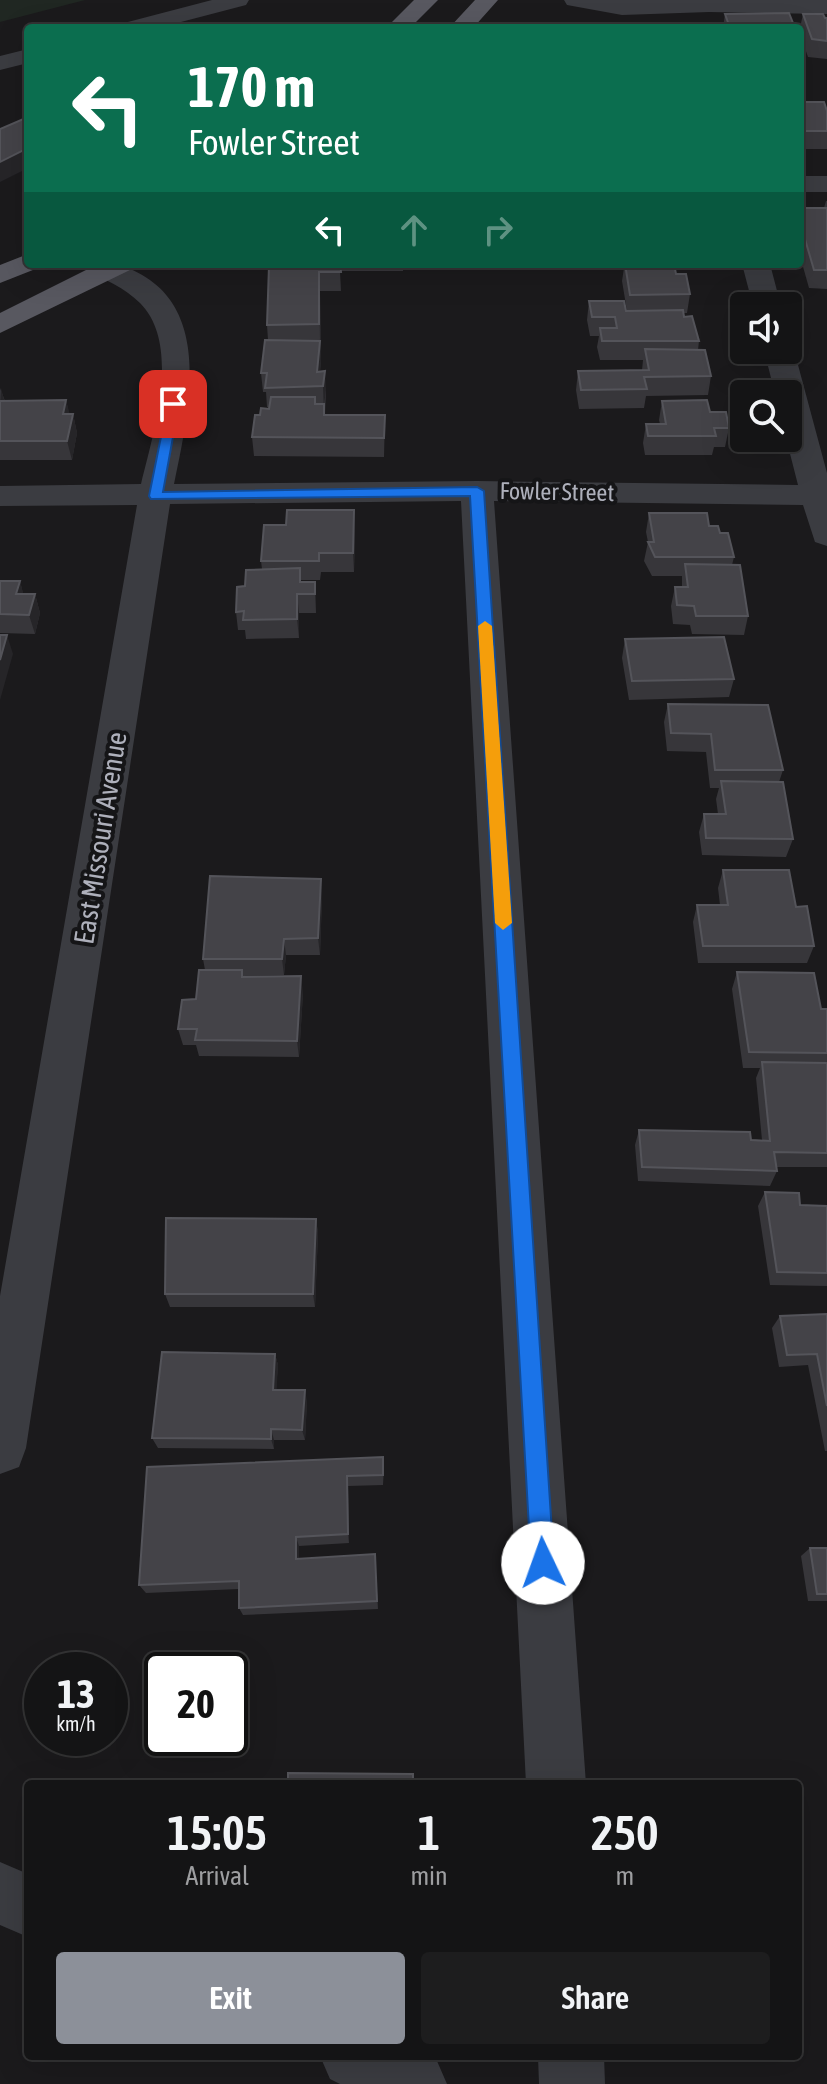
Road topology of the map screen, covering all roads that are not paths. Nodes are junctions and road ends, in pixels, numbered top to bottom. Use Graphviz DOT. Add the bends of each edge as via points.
graph roads {
  1 [pos="427,0"];
  2 [pos="487,0"];
  3 [pos="575,0"];
  4 [pos="230,2"];
  5 [pos="827,7"];
  6 [pos="683,11"];
  7 [pos="147,24"];
  8 [pos="232,24"];
  9 [pos="401,24"];
  10 [pos="464,24"];
  11 [pos="24,57"];
  12 [pos="0,63"];
  13 [pos="804,184"];
  14 [pos="827,184"];
  15 [pos="24,264"];
  16 [pos="104,268"];
  17 [pos="111,268"];
  18 [pos="757,268"];
  19 [pos="0,275"];
  20 [pos="763,292"];
  21 [pos="0,324"];
  22 [pos="783,364"];
  23 [pos="477,491"];
  24 [pos="822,495"];
  25 [pos="0,496"];
  26 [pos="155,496"];
  27 [pos="827,535"];
  28 [pos="0,1448"];
  29 [pos="556,1780"];
  30 [pos="0,1893"];
  31 [pos="24,1904"];
  32 [pos="362,2060"];
  33 [pos="571,2060"];
  34 [pos="414,2084"];
  35 [pos="572,2084"];
  1 -- 9 [label="main road"];
  2 -- 10 [label="main road"];
  3 -- 6 [label="street"];
  4 -- 7 [label="street"];
  4 -- 8 [label="street"];
  5 -- 6 [label="street"];
  11 -- 12 [label="street"];
  13 -- 14 [label="street"];
  15 -- 19 [label="main road"];
  16 -- 21 [label="main road"];
  17 -- 26 [label="street, East Missouri Avenue" via="153,300 168,323 179,374"];
  18 -- 20 [label="street"];
  22 -- 24 [label="street"];
  23 -- 24 [label="street, Fowler Street"];
  23 -- 26 [label="street, Fowler Street"];
  23 -- 29 [label="street"];
  24 -- 27 [label="street"];
  25 -- 26 [label="street, Fowler Street"];
  26 -- 28 [label="street, East Missouri Avenue"];
  30 -- 31 [label="street"];
  32 -- 34 [label="street"];
  33 -- 35 [label="street"];
}
